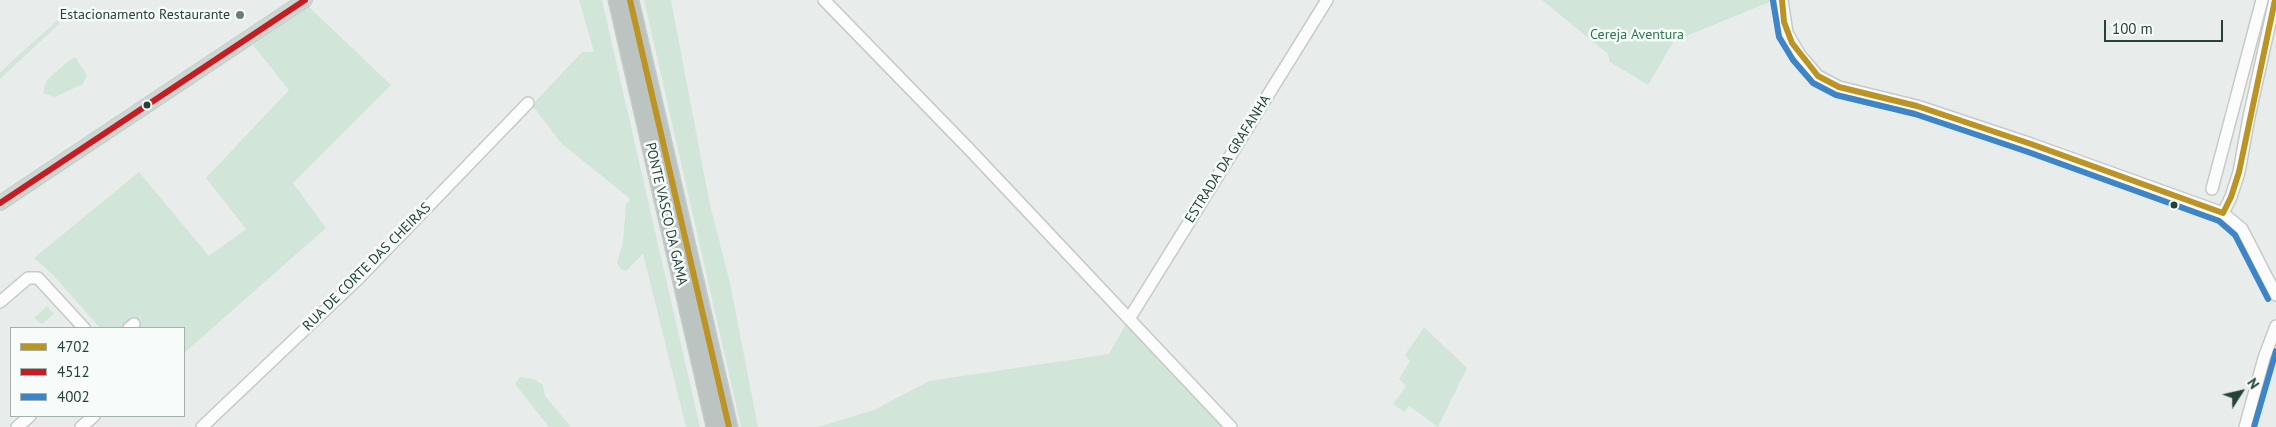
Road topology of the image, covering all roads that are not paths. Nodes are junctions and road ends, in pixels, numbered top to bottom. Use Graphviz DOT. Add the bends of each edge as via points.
graph roads {
  1 [pos="304,0"];
  2 [pos="617,0"];
  3 [pos="630,0"];
  4 [pos="824,0"];
  5 [pos="1327,0"];
  6 [pos="1782,0"];
  7 [pos="2262,0"];
  8 [pos="2275,0"];
  9 [pos="2242,76"];
  10 [pos="2257,80"];
  11 [pos="528,103"];
  12 [pos="2212,189"];
  13 [pos="0,203"];
  14 [pos="2223,213"];
  15 [pos="2276,296"];
  16 [pos="0,302"];
  17 [pos="1129,319"];
  18 [pos="2276,326"];
  19 [pos="83,327"];
  20 [pos="29,417"];
  21 [pos="93,417"];
  22 [pos="17,427"];
  23 [pos="81,427"];
  24 [pos="202,427"];
  25 [pos="715,427"];
  26 [pos="729,427"];
  27 [pos="1231,427"];
  28 [pos="2245,427"];
  1 -- 13 [label="main road"];
  2 -- 25 [label="highway, PONTE VASCO DA GAMA"];
  3 -- 26 [label="highway, PONTE VASCO DA GAMA"];
  4 -- 17 [label="street"];
  5 -- 17 [label="street, ESTRADA DA GRAFANHA"];
  6 -- 14 [label="street" via="1784,22 1792,43 1818,76 1839,87 1925,109"];
  7 -- 9 [label="street"];
  8 -- 10 [label="street"];
  9 -- 10 [label="street"];
  9 -- 12 [label="street"];
  10 -- 14 [label="street" via="2239,172"];
  11 -- 24 [label="street, RUA DE CORTE DAS CHEIRAS" via="359,278"];
  14 -- 15 [label="street" via="2242,229"];
  16 -- 19 [label="street" via="28,278 38,278"];
  17 -- 27 [label="street"];
  18 -- 28 [label="street"];
  20 -- 22 [label="street"];
  21 -- 23 [label="street"];
}
